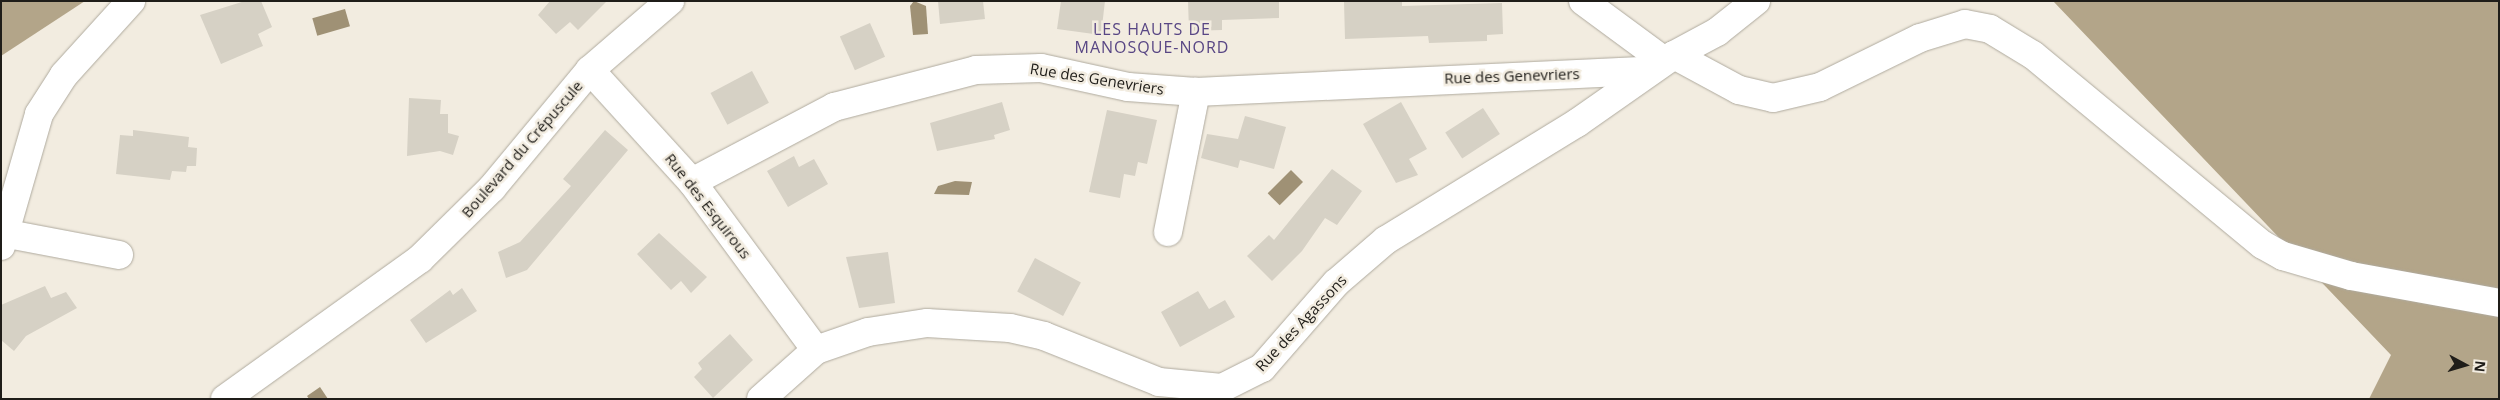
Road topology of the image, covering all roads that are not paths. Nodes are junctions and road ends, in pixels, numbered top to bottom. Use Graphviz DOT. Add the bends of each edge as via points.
graph roads {
  1 [pos="132,1"];
  2 [pos="670,1"];
  3 [pos="1583,1"];
  4 [pos="1756,1"];
  5 [pos="1661,62"];
  6 [pos="590,70"];
  7 [pos="1196,92"];
  8 [pos="692,182"];
  9 [pos="9,197"];
  10 [pos="1168,232"];
  11 [pos="4,240"];
  12 [pos="119,255"];
  13 [pos="2499,303"];
  14 [pos="816,350"];
  15 [pos="225,399"];
  16 [pos="761,399"];
  1 -- 9 [label="street" via="46,102"];
  2 -- 6 [label="street, Boulevard du Crépuscule"];
  3 -- 5 [label="street"];
  4 -- 5 [label="street" via="1718,32"];
  5 -- 7 [label="street, Rue des Genevriers"];
  5 -- 13 [label="street" via="1739,90 1772,98 1820,87 1946,28 1964,24 1990,29 2033,55 2235,223 2282,256 2352,276"];
  5 -- 14 [label="street, Rue des Agassons" via="1577,123 1386,240 1336,283 1262,368 1238,383 1222,388 1176,387 1044,336 985,324 900,326"];
  6 -- 8 [label="street, Rue des Esquirous"];
  6 -- 15 [label="street, Boulevard du Crépuscule" via="492,188 420,259"];
  7 -- 8 [label="street, Rue des Genevriers" via="1128,87 1041,68 976,70 834,107"];
  7 -- 10 [label="street"];
  8 -- 14 [label="street, Rue des Esquirous"];
  9 -- 11 [label="street"];
  11 -- 12 [label="street"];
  14 -- 16 [label="street, Rue des Agassons"];
}
